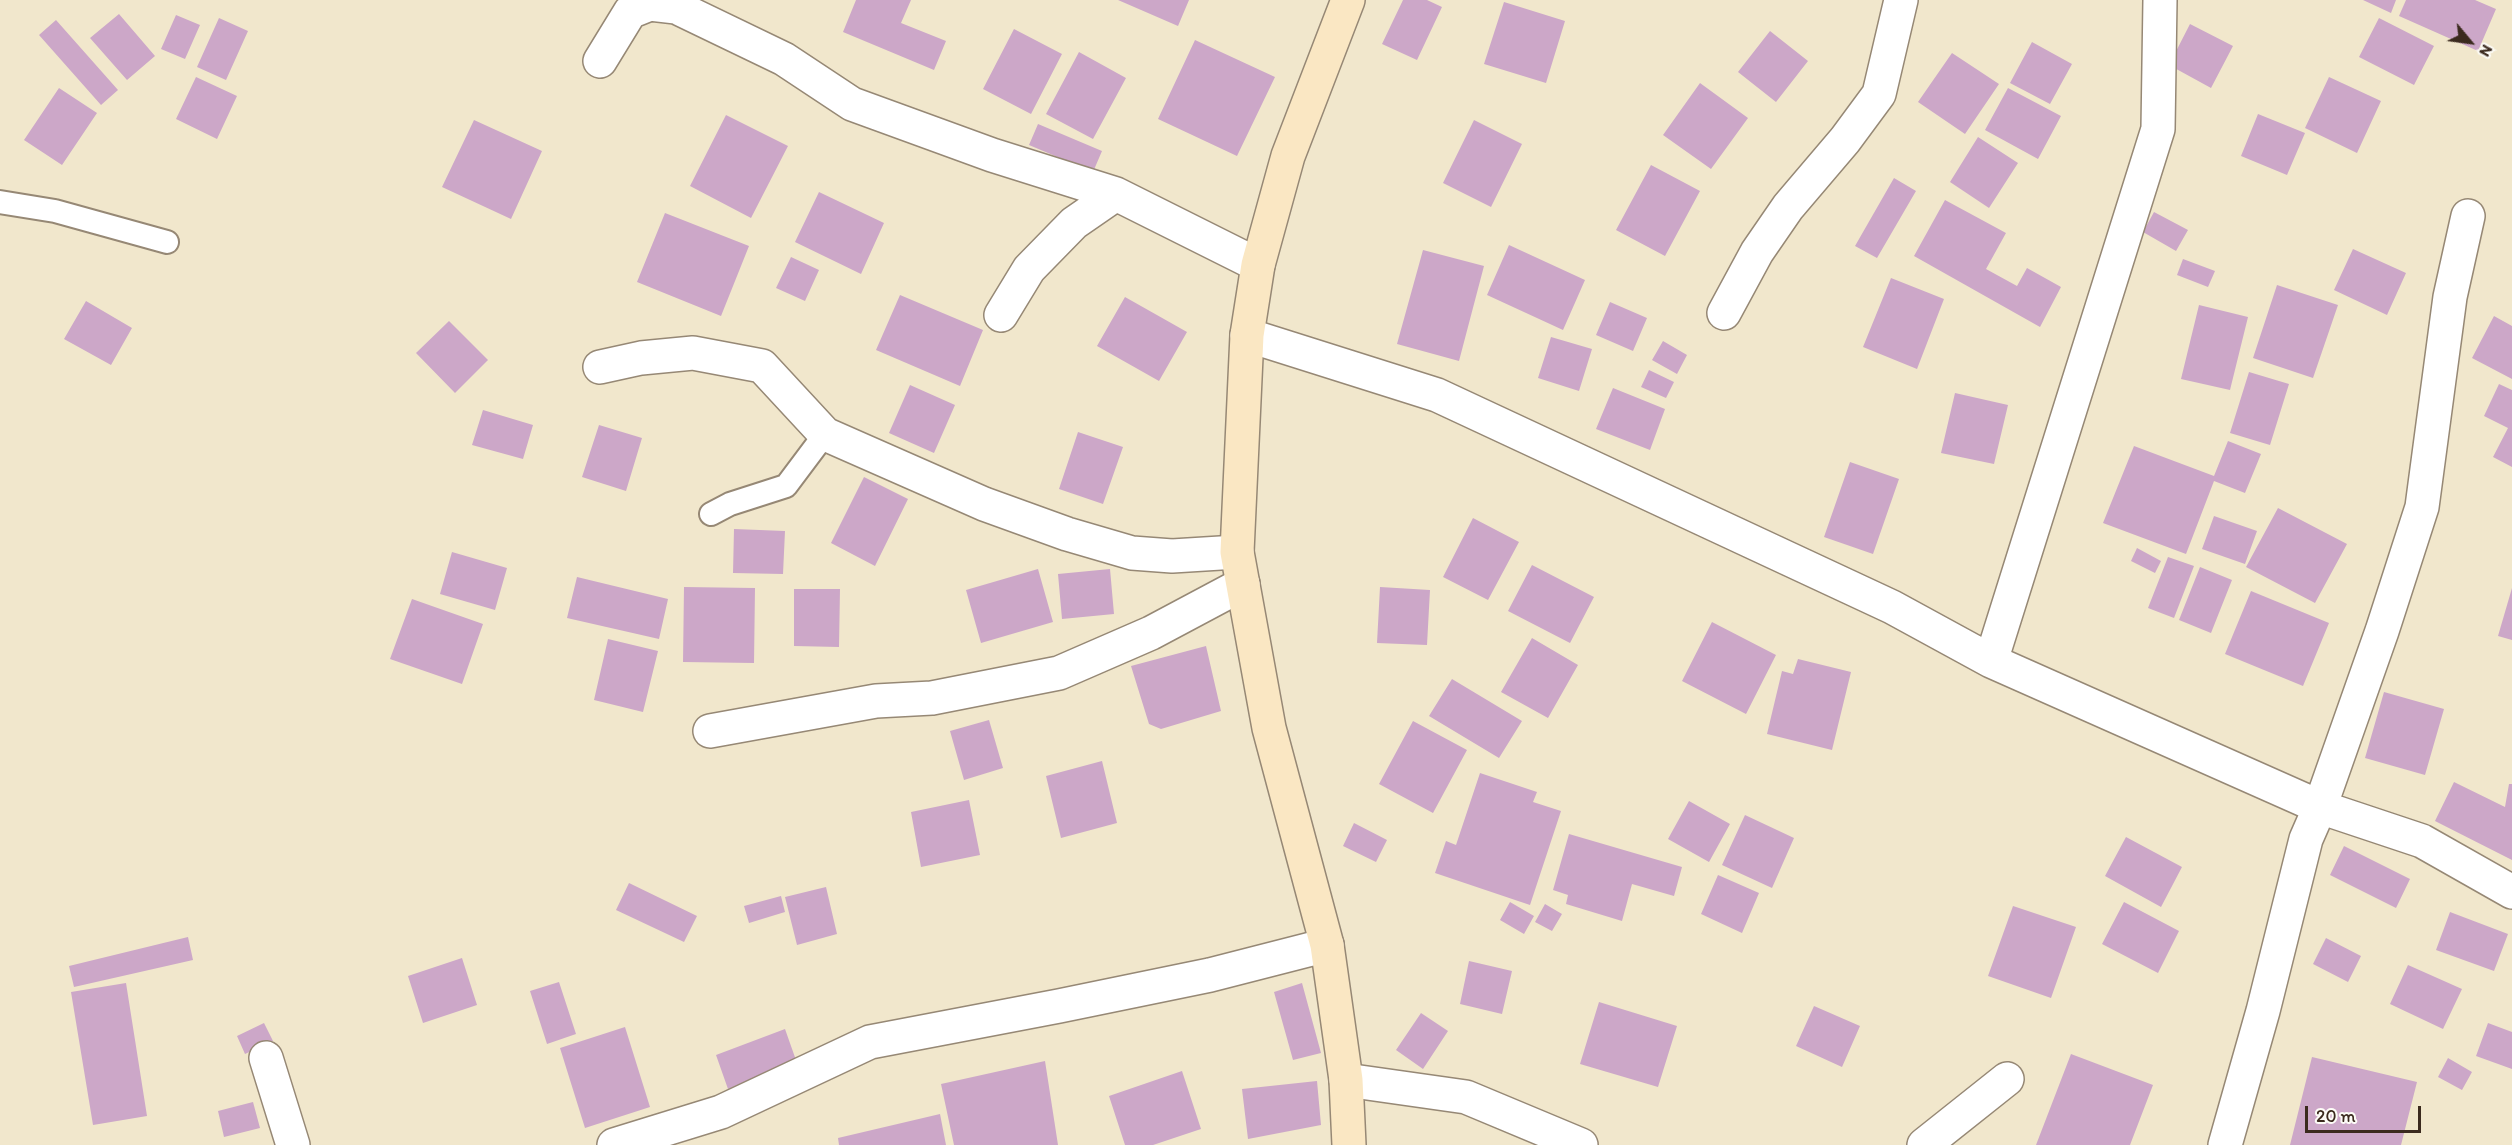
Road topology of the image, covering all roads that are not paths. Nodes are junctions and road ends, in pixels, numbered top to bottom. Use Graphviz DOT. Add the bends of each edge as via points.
graph roads {
  1 [pos="1348,0"];
  2 [pos="1901,0"];
  3 [pos="2158,1"];
  4 [pos="600,61"];
  5 [pos="1116,194"];
  6 [pos="0,202"];
  7 [pos="2468,216"];
  8 [pos="167,242"];
  9 [pos="1258,265"];
  10 [pos="1724,314"];
  11 [pos="1001,315"];
  12 [pos="1247,335"];
  13 [pos="600,367"];
  14 [pos="825,434"];
  15 [pos="711,514"];
  16 [pos="1237,552"];
  17 [pos="1243,584"];
  18 [pos="1991,661"];
  19 [pos="710,731"];
  20 [pos="2320,807"];
  21 [pos="2512,892"];
  22 [pos="1327,945"];
  23 [pos="266,1058"];
  24 [pos="2007,1079"];
  25 [pos="1346,1080"];
  26 [pos="293,1145"];
  27 [pos="614,1145"];
  28 [pos="1349,1145"];
  29 [pos="1581,1145"];
  30 [pos="1924,1145"];
  31 [pos="2225,1145"];
  1 -- 9 [label="street" via="1288,156"];
  2 -- 10 [label="street" via="1879,94 1788,207 1757,252"];
  3 -- 18 [label="street" via="2158,129"];
  4 -- 5 [label="street" via="630,12 650,4 676,7 784,59 852,104 992,155"];
  5 -- 9 [label="street"];
  5 -- 11 [label="street" via="1074,223 1029,269"];
  6 -- 8 [label="lane" via="55,211"];
  7 -- 20 [label="street" via="2450,297 2422,507"];
  9 -- 12 [label="street"];
  12 -- 16 [label="street"];
  12 -- 18 [label="street" via="1437,395 1881,602"];
  13 -- 14 [label="street" via="693,353 762,366"];
  14 -- 15 [label="lane" via="786,486"];
  14 -- 16 [label="street" via="984,504 1132,553 1172,556"];
  16 -- 17 [label="street"];
  17 -- 19 [label="street" via="1151,633 1059,673 932,698 876,701"];
  17 -- 22 [label="street" via="1269,728"];
  18 -- 20 [label="street"];
  20 -- 21 [label="street" via="2422,841"];
  20 -- 31 [label="street" via="2306,839"];
  22 -- 25 [label="street"];
  22 -- 27 [label="street" via="1210,975 870,1042 721,1112"];
  23 -- 26 [label="street"];
  24 -- 30 [label="street"];
  25 -- 28 [label="street"];
  25 -- 29 [label="street" via="1466,1097"];
}
